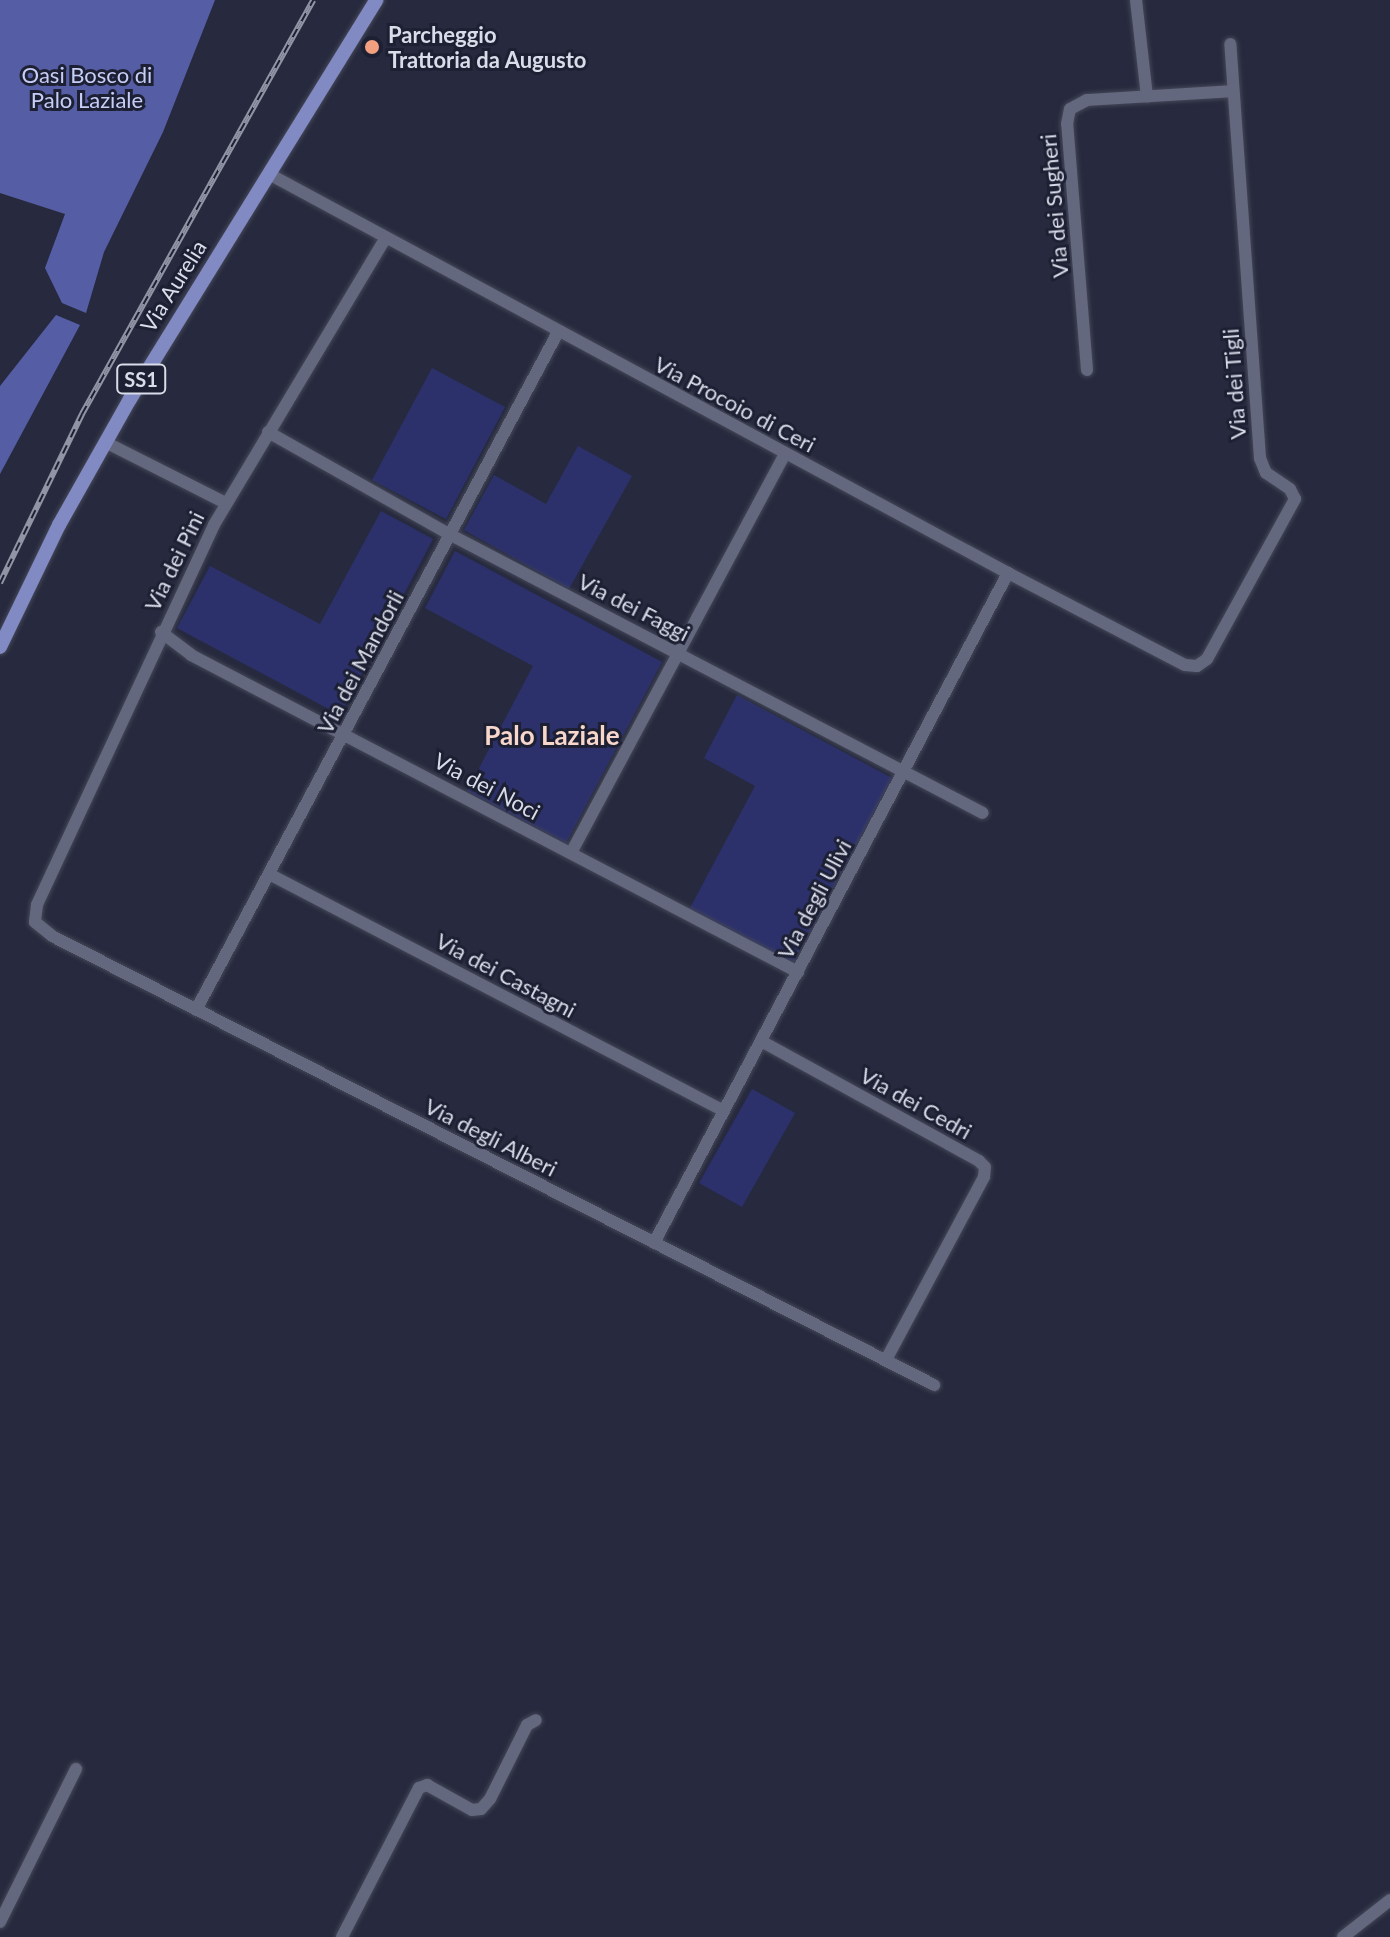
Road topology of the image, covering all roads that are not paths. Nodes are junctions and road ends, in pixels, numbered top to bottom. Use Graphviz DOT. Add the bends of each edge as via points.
graph roads {
  1 [pos="376,0"];
  2 [pos="1136,0"];
  3 [pos="1230,44"];
  4 [pos="1233,91"];
  5 [pos="1147,96"];
  6 [pos="269,174"];
  7 [pos="385,239"];
  8 [pos="558,332"];
  9 [pos="1087,370"];
  10 [pos="268,432"];
  11 [pos="105,442"];
  12 [pos="785,454"];
  13 [pos="226,503"];
  14 [pos="449,534"];
  15 [pos="1008,573"];
  16 [pos="161,632"];
  17 [pos="0,647"];
  18 [pos="678,652"];
  19 [pos="1185,665"];
  20 [pos="345,733"];
  21 [pos="903,772"];
  22 [pos="983,813"];
  23 [pos="571,853"];
  24 [pos="269,874"];
  25 [pos="34,919"];
  26 [pos="798,972"];
  27 [pos="196,1010"];
  28 [pos="761,1041"];
  29 [pos="724,1111"];
  30 [pos="654,1243"];
  31 [pos="886,1360"];
  32 [pos="934,1385"];
  33 [pos="536,1720"];
  34 [pos="76,1769"];
  35 [pos="1390,1900"];
  36 [pos="0,1922"];
  37 [pos="342,1937"];
  38 [pos="1343,1937"];
  1 -- 6 [label="main road, Via Aurelia / SS1"];
  2 -- 5 [label="street"];
  3 -- 4 [label="street, Via dei Tigli"];
  4 -- 5 [label="street, Via dei Sugheri"];
  4 -- 19 [label="street, Via dei Tigli" via="1260,458 1266,473 1292,491 1295,502 1205,662"];
  5 -- 9 [label="street, Via dei Sugheri" via="1083,101 1068,114"];
  6 -- 7 [label="street, Via Procoio di Ceri"];
  6 -- 11 [label="main road, Via Aurelia / SS1"];
  7 -- 8 [label="street, Via Procoio di Ceri"];
  7 -- 10 [label="street, Via dei Pini"];
  8 -- 12 [label="street, Via Procoio di Ceri"];
  8 -- 14 [label="street, Via dei Mandorli"];
  10 -- 13 [label="street, Via dei Pini"];
  10 -- 14 [label="street, Via dei Faggi"];
  11 -- 13 [label="street"];
  11 -- 17 [label="main road, Via Aurelia / SS1"];
  12 -- 15 [label="street, Via Procoio di Ceri"];
  12 -- 18 [label="street"];
  13 -- 16 [label="street, Via dei Pini"];
  14 -- 18 [label="street, Via dei Faggi"];
  14 -- 20 [label="street, Via dei Mandorli"];
  15 -- 19 [label="street, Via Procoio di Ceri"];
  15 -- 21 [label="street, Via degli Ulivi"];
  16 -- 20 [label="street, Via dei Noci" via="191,655"];
  16 -- 25 [label="street, Via dei Pini"];
  18 -- 21 [label="street, Via dei Faggi"];
  18 -- 23 [label="street"];
  20 -- 23 [label="street, Via dei Noci"];
  20 -- 24 [label="street, Via dei Mandorli"];
  21 -- 22 [label="street, Via dei Faggi"];
  21 -- 26 [label="street, Via degli Ulivi"];
  23 -- 26 [label="street, Via dei Noci"];
  24 -- 27 [label="street, Via dei Mandorli"];
  24 -- 29 [label="street, Via dei Castagni"];
  25 -- 27 [label="street, Via degli Alberi" via="52,936"];
  26 -- 28 [label="street, Via degli Ulivi"];
  27 -- 30 [label="street, Via degli Alberi"];
  28 -- 29 [label="street, Via degli Ulivi"];
  28 -- 31 [label="street, Via dei Cedri" via="985,1167"];
  29 -- 30 [label="street, Via degli Ulivi"];
  30 -- 31 [label="street, Via degli Alberi"];
  31 -- 32 [label="street, Via degli Alberi"];
  33 -- 37 [label="street" via="527,1725 481,1809 472,1810 429,1785 419,1788"];
  34 -- 36 [label="street"];
  35 -- 38 [label="street"];
}
